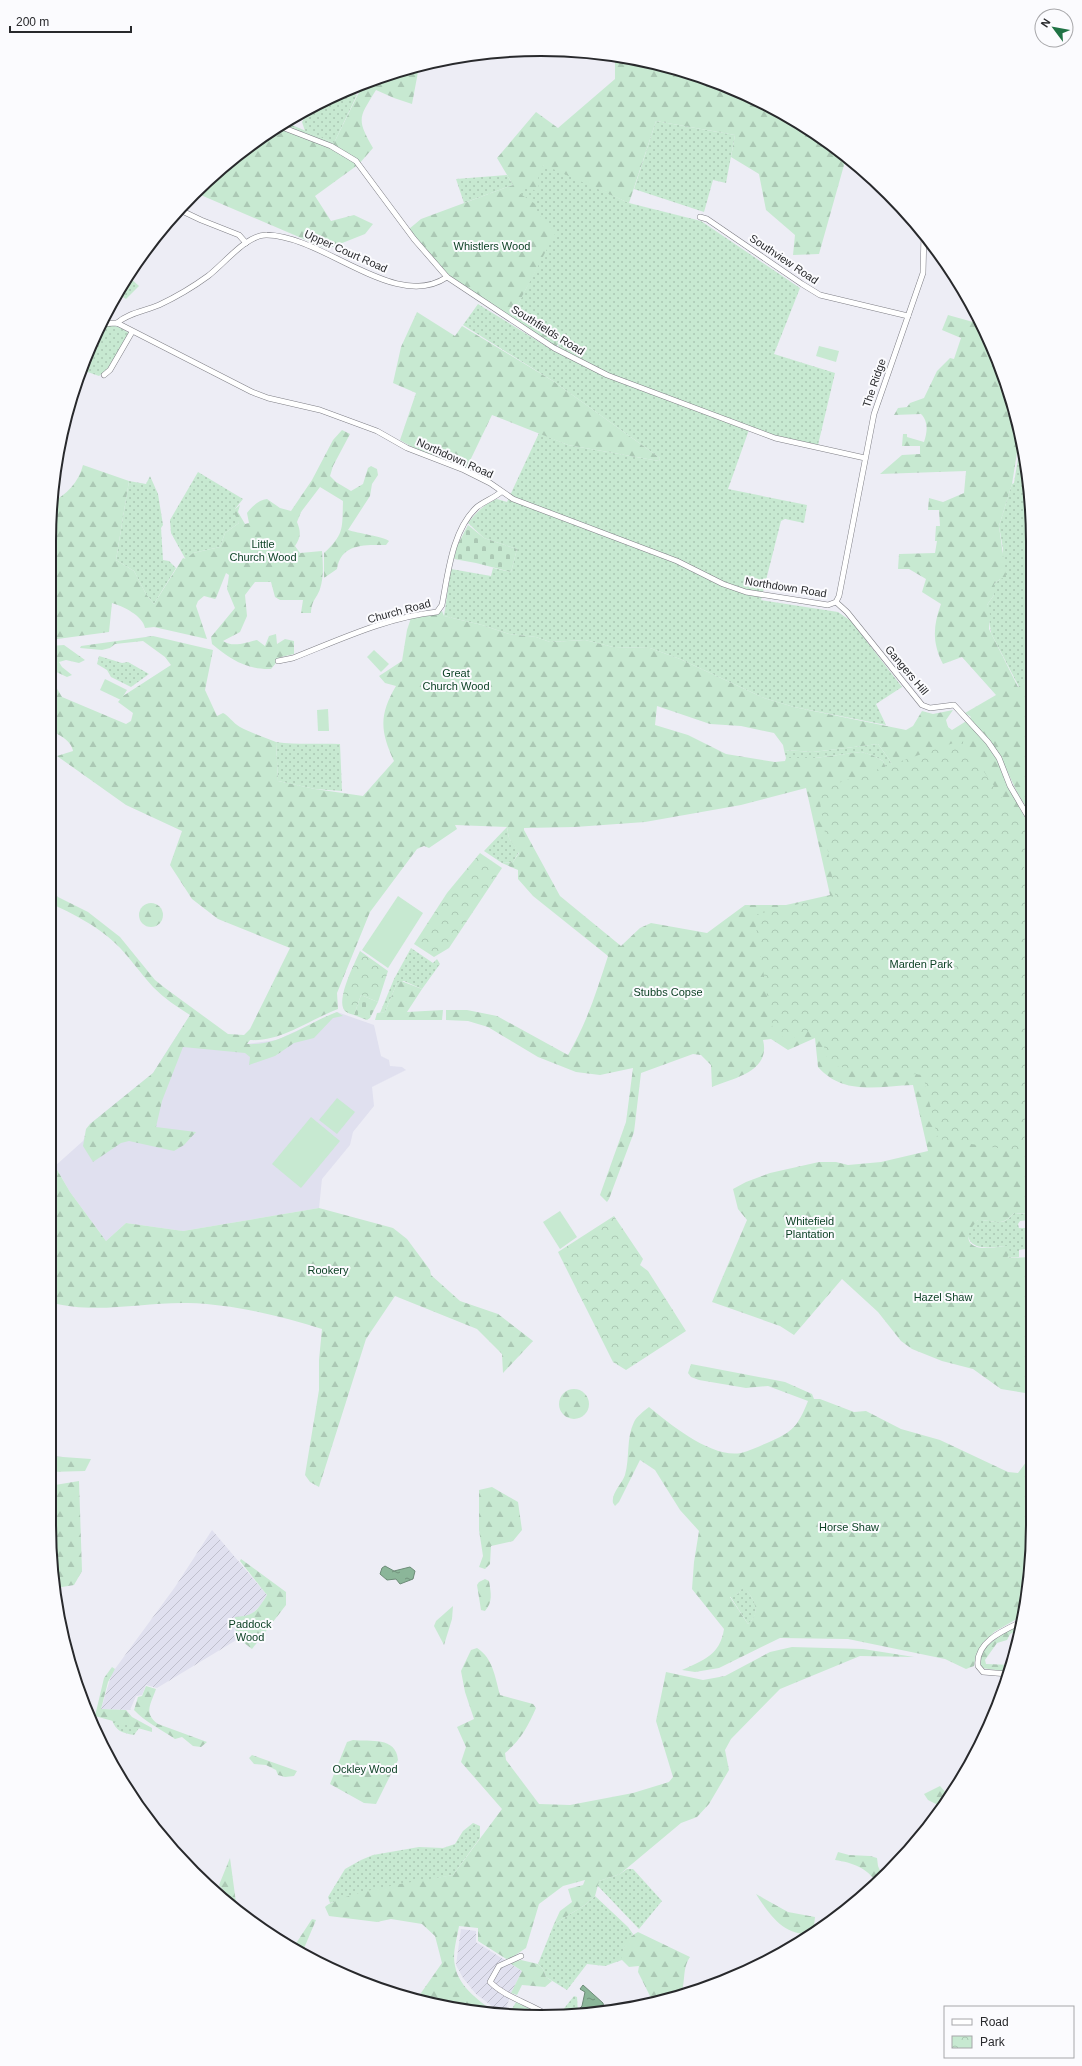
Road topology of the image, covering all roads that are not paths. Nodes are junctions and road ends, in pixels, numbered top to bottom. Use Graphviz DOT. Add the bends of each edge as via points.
graph roads {
  1 [pos="286,129"];
  2 [pos="184,212"];
  3 [pos="700,217"];
  4 [pos="246,243"];
  5 [pos="924,243"];
  6 [pos="447,277"];
  7 [pos="908,316"];
  8 [pos="108,322"];
  9 [pos="117,323"];
  10 [pos="132,332"];
  11 [pos="104,375"];
  12 [pos="865,458"];
  13 [pos="501,492"];
  14 [pos="836,602"];
  15 [pos="278,662"];
  16 [pos="1026,813"];
  17 [pos="1016,1624"];
  18 [pos="1002,1674"];
  19 [pos="521,1956"];
  20 [pos="540,2010"];
  1 -- 6 [label="street, Southfields Road" via="331,146 356,161 414,239"];
  2 -- 4 [label="street" via="239,235"];
  3 -- 7 [label="street, Southview Road" via="707,219 820,295"];
  4 -- 6 [label="street, Upper Court Road" via="253,238 266,235 296,240 368,274 400,285 424,286"];
  4 -- 9 [label="street, Upper Court Road" via="209,275 188,289 158,306"];
  5 -- 7 [label="street, The Ridge" via="923,273"];
  6 -- 12 [label="street, Southfields Road" via="554,348 603,374 775,438"];
  7 -- 12 [label="street, The Ridge" via="874,414"];
  8 -- 9 [label="street"];
  9 -- 10 [label="street, Northdown Road"];
  10 -- 11 [label="street" via="110,370"];
  10 -- 13 [label="street, Northdown Road" via="252,392 364,425 387,435 407,448 464,470 490,483"];
  12 -- 14 [label="street, The Ridge"];
  13 -- 14 [label="street, Northdown Road" via="513,499 677,561 723,584 746,592 828,605"];
  13 -- 15 [label="street, Church Road" via="476,508 462,528 452,548 442,605 437,612 390,622"];
  14 -- 16 [label="street, Gangers Hill" via="847,612 922,705 930,708 954,705 966,717 999,758 1010,786"];
  17 -- 18 [label="street" via="994,1635 978,1657 980,1670"];
  19 -- 20 [label="street" via="499,1966 490,1982 499,1991"];
}
